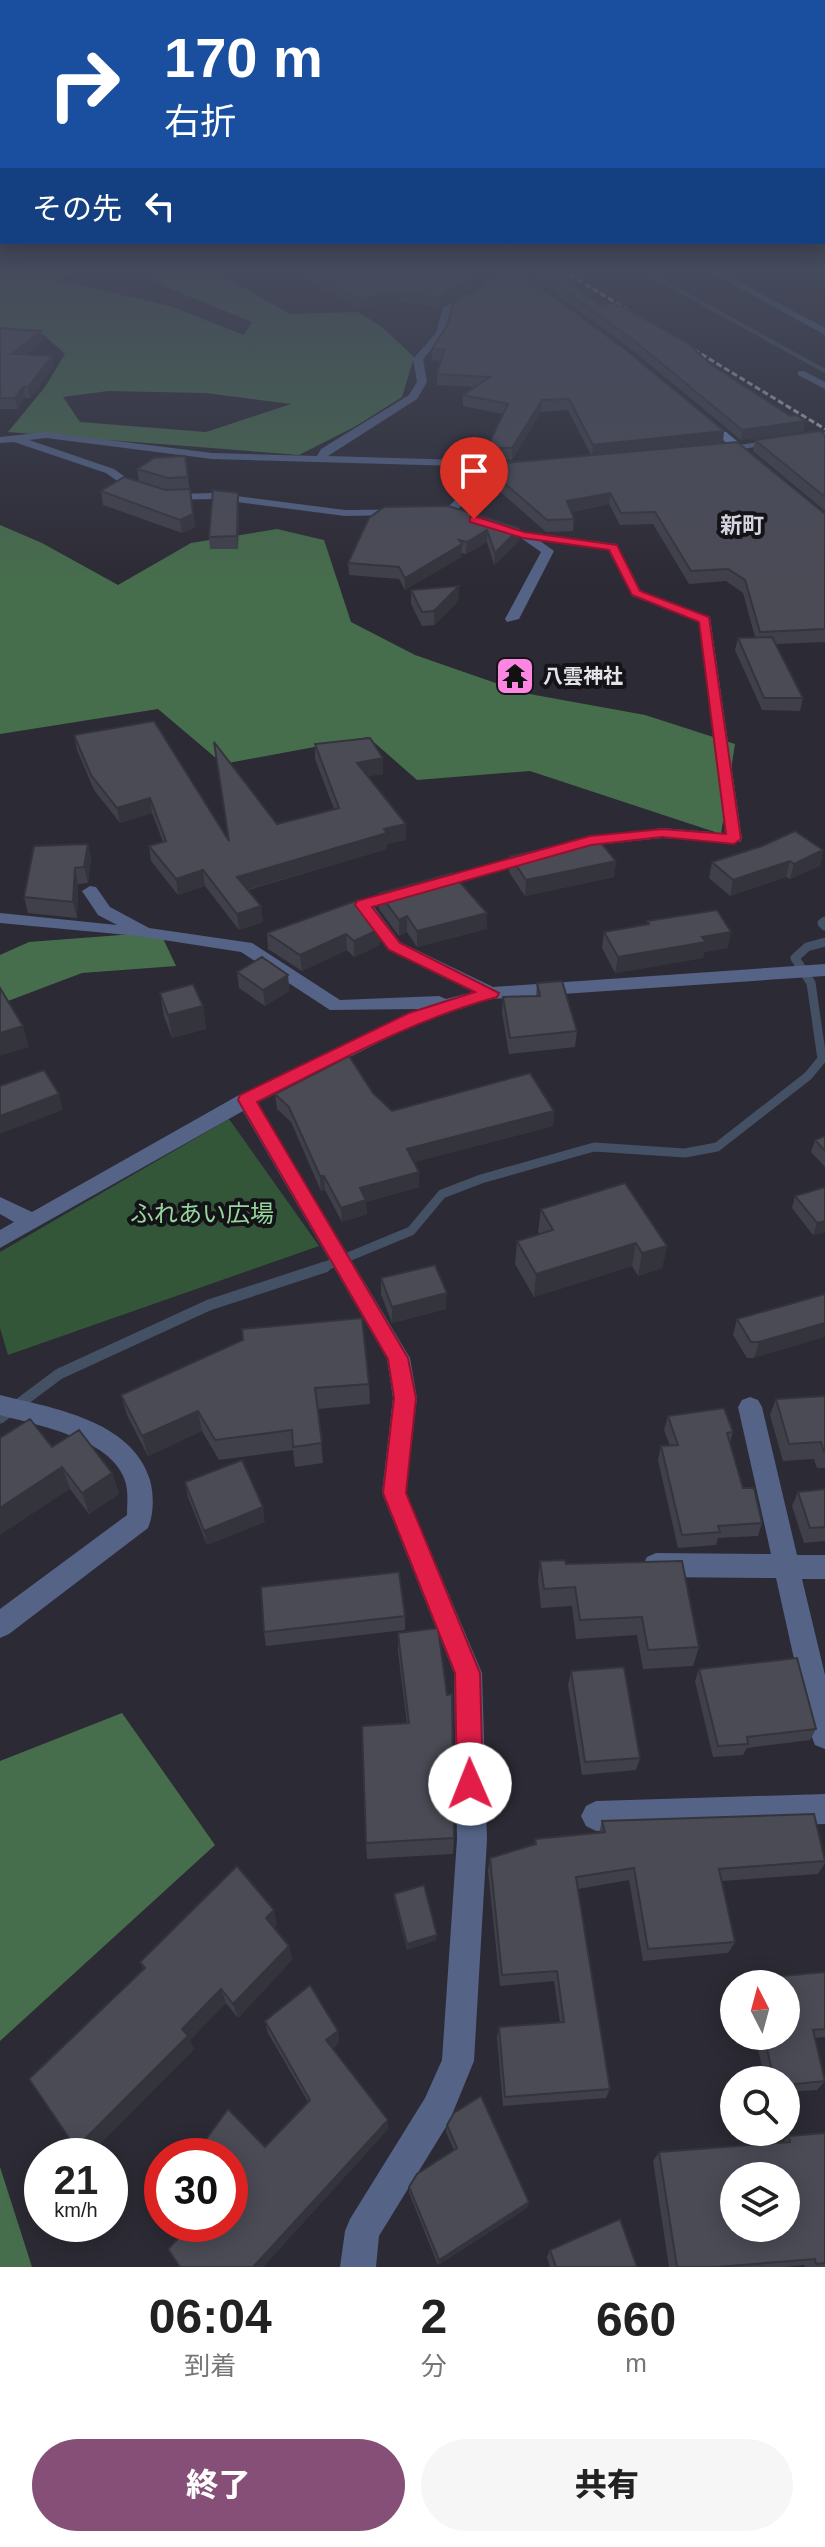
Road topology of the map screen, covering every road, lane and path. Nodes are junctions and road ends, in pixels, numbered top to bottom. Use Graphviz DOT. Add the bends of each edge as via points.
graph roads {
  1 [pos="421,376"];
  2 [pos="806,376"];
  3 [pos="825,386"];
  4 [pos="690,407"];
  5 [pos="825,435"];
  6 [pos="6,439"];
  7 [pos="738,447"];
  8 [pos="697,451"];
  9 [pos="321,459"];
  10 [pos="545,464"];
  11 [pos="504,466"];
  12 [pos="760,466"];
  13 [pos="449,512"];
  14 [pos="464,516"];
  15 [pos="478,521"];
  16 [pos="523,535"];
  17 [pos="512,619"];
  18 [pos="90,891"];
  19 [pos="363,905"];
  20 [pos="333,915"];
  21 [pos="0,918"];
  22 [pos="145,933"];
  23 [pos="825,970"];
  24 [pos="491,993"];
  25 [pos="459,1001"];
  26 [pos="246,1100"];
  27 [pos="0,1205"];
  28 [pos="33,1222"];
  29 [pos="0,1240"];
  30 [pos="0,1405"];
  31 [pos="750,1407"];
  32 [pos="628,1565"];
  33 [pos="787,1567"];
  34 [pos="825,1567"];
  35 [pos="0,1625"];
  36 [pos="825,1735"];
  37 [pos="825,1809"];
  38 [pos="596,1816"];
  39 [pos="358,2267"];
  1 -- 9 [label="street" via="413,397 325,451"];
  2 -- 3 [label="street"];
  4 -- 7 [label="main road"];
  5 -- 7 [label="street"];
  6 -- 9 [label="street" via="46,435 212,456"];
  6 -- 13 [label="street" via="110,471 131,486 168,497 214,496 345,513"];
  7 -- 8 [label="street"];
  7 -- 12 [label="main road"];
  9 -- 11 [label="street"];
  10 -- 11 [label="street"];
  11 -- 13 [label="street"];
  13 -- 14 [label="street"];
  15 -- 16 [label="street"];
  16 -- 17 [label="street" via="548,551"];
  16 -- 19 [label="street" via="613,547 636,593 705,620 734,839 662,833 590,841"];
  18 -- 22 [label="street" via="104,911"];
  19 -- 20 [label="street"];
  19 -- 24 [label="street" via="394,946"];
  21 -- 22 [label="street"];
  22 -- 25 [label="street" via="253,944 336,1006"];
  23 -- 24 [label="street"];
  24 -- 25 [label="street"];
  25 -- 26 [label="street" via="415,1017"];
  26 -- 28 [label="street"];
  26 -- 39 [label="street" via="398,1358 405,1398 394,1493 468,1673 472,1839 458,2061 437,2110 362,2231"];
  27 -- 28 [label="street"];
  28 -- 29 [label="street"];
  30 -- 35 [label="street" via="82,1428 124,1453 141,1486 139,1520"];
  31 -- 33 [label="street"];
  32 -- 33 [label="street"];
  33 -- 34 [label="street"];
  33 -- 36 [label="street"];
  37 -- 38 [label="street"];
}
